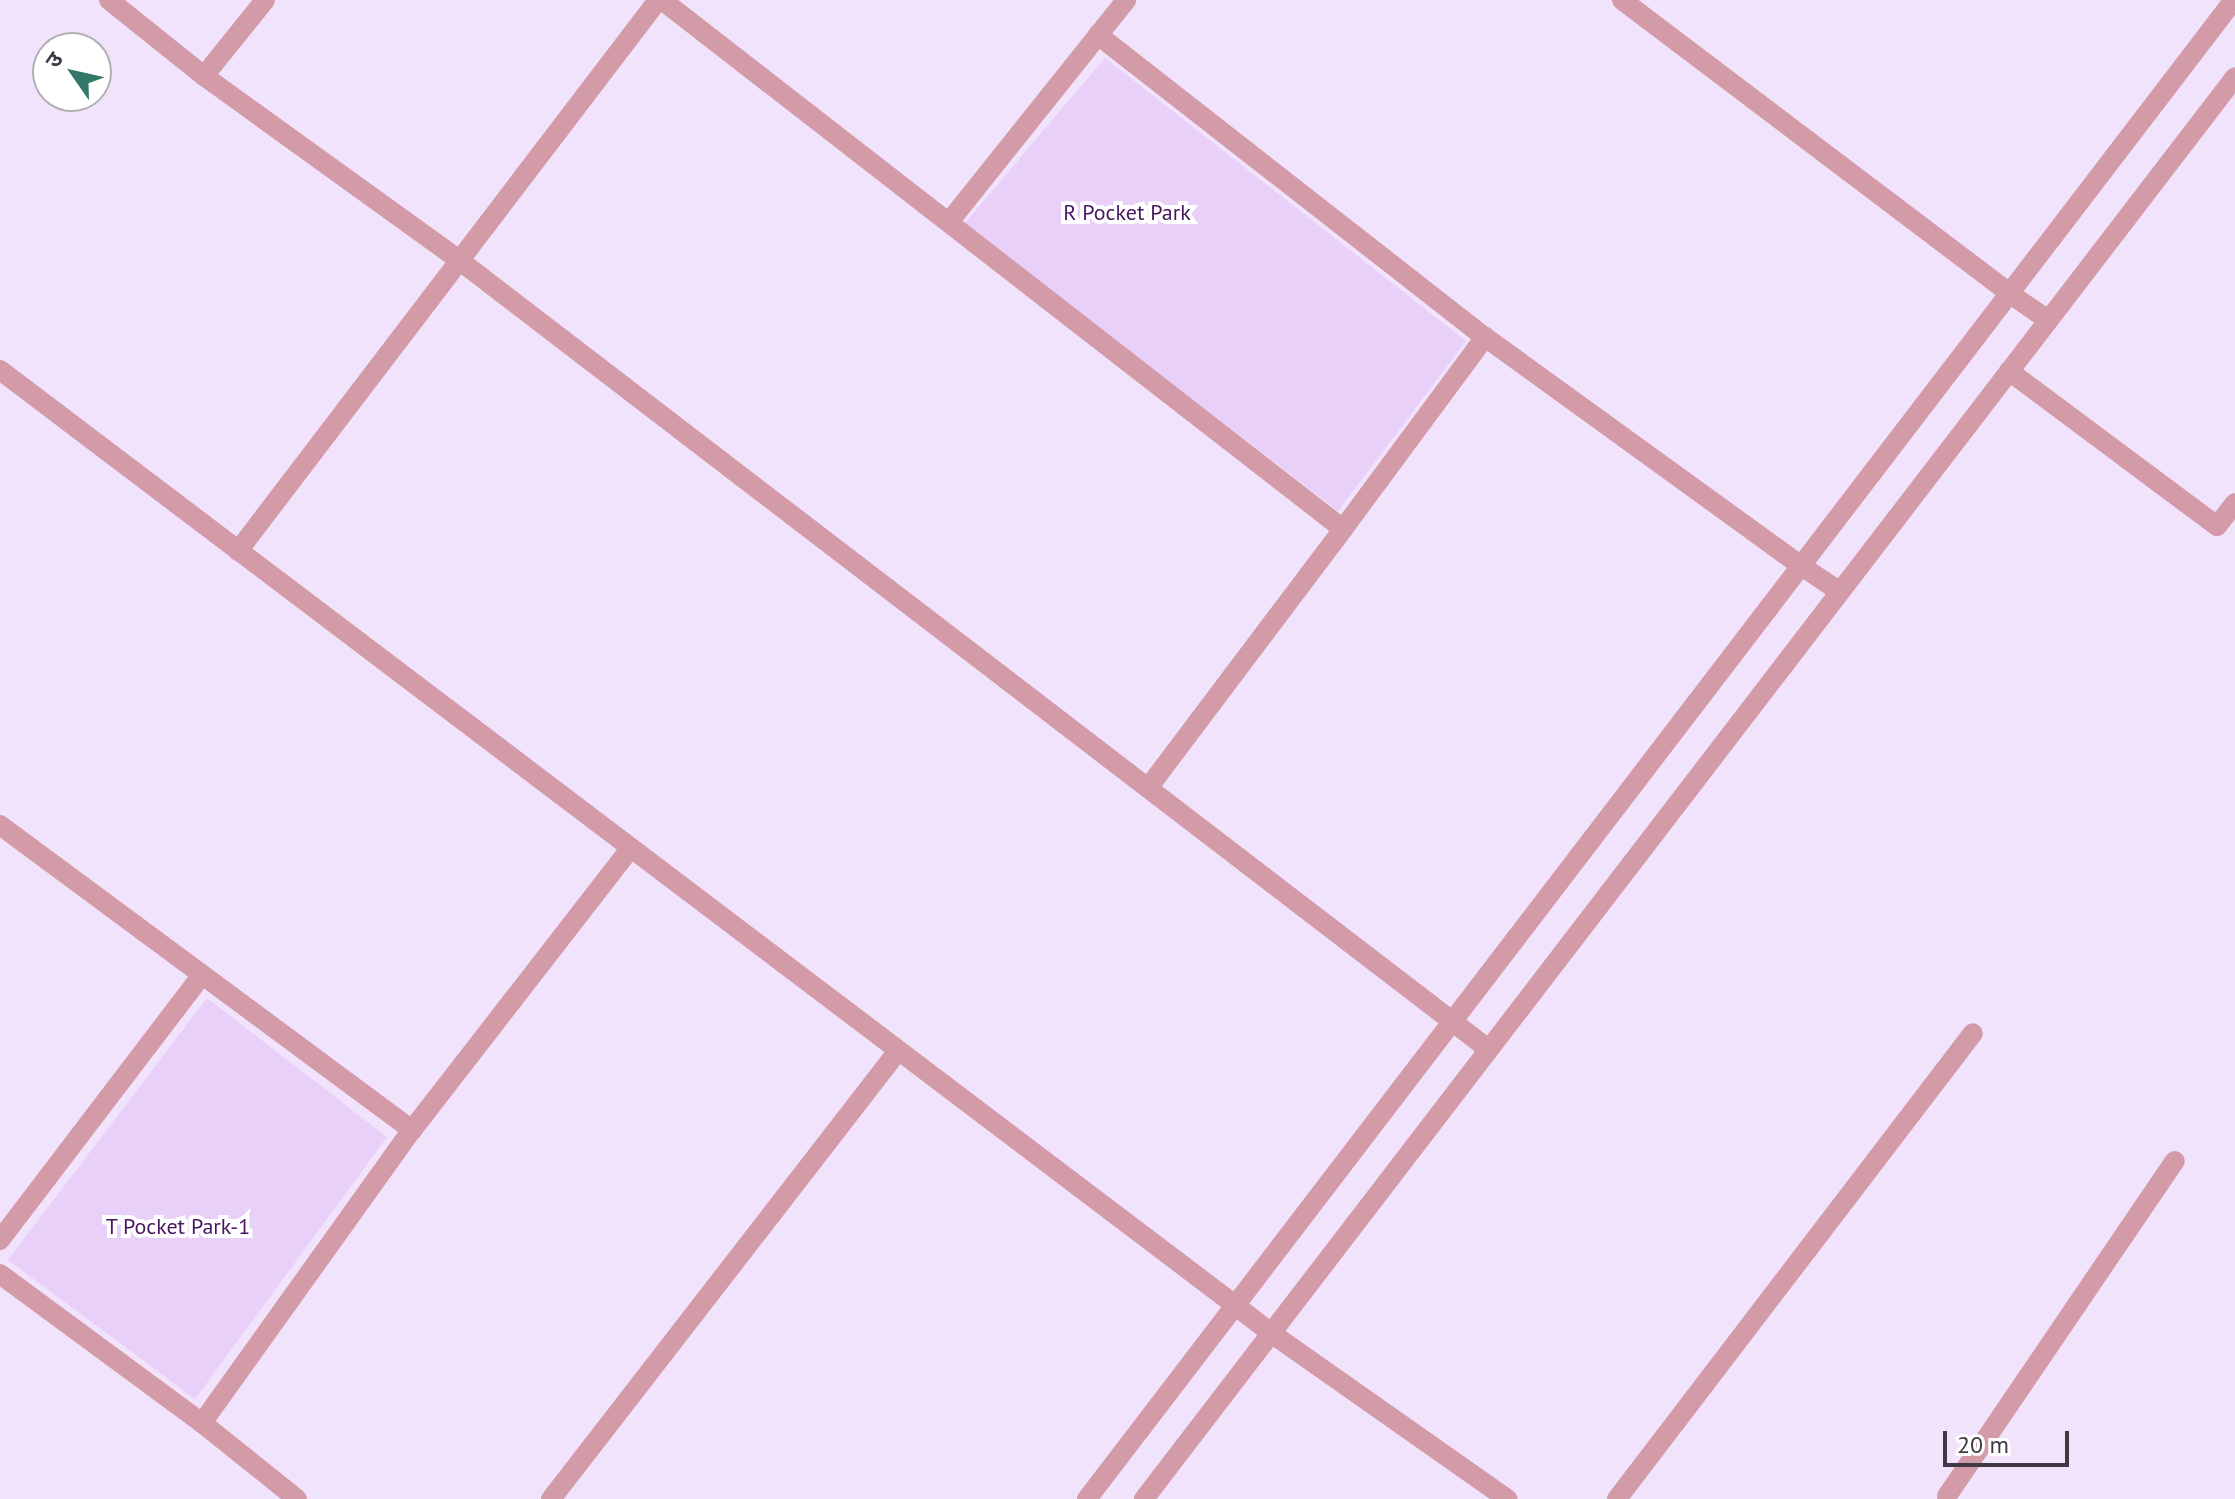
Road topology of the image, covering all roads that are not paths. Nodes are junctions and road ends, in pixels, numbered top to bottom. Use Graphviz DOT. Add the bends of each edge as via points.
graph roads {
  1 [pos="109,0"];
  2 [pos="265,0"];
  3 [pos="660,0"];
  4 [pos="1126,0"];
  5 [pos="1622,0"];
  6 [pos="2234,0"];
  7 [pos="1098,35"];
  8 [pos="204,76"];
  9 [pos="2235,77"];
  10 [pos="949,222"];
  11 [pos="459,260"];
  12 [pos="2009,293"];
  13 [pos="2048,320"];
  14 [pos="1485,337"];
  15 [pos="0,370"];
  16 [pos="2009,371"];
  17 [pos="2235,503"];
  18 [pos="1343,529"];
  19 [pos="238,551"];
  20 [pos="1800,565"];
  21 [pos="1839,591"];
  22 [pos="1148,788"];
  23 [pos="0,825"];
  24 [pos="631,848"];
  25 [pos="202,975"];
  26 [pos="1452,1021"];
  27 [pos="1973,1033"];
  28 [pos="1488,1049"];
  29 [pos="898,1051"];
  30 [pos="412,1130"];
  31 [pos="2175,1161"];
  32 [pos="0,1240"];
  33 [pos="0,1274"];
  34 [pos="1235,1305"];
  35 [pos="1271,1333"];
  36 [pos="202,1423"];
  37 [pos="1948,1498"];
  38 [pos="297,1499"];
  39 [pos="551,1499"];
  40 [pos="1087,1499"];
  41 [pos="1144,1499"];
  42 [pos="1507,1499"];
  43 [pos="1617,1499"];
  1 -- 8 [label="street"];
  2 -- 8 [label="street"];
  3 -- 10 [label="street"];
  3 -- 11 [label="street"];
  4 -- 7 [label="street"];
  5 -- 12 [label="street"];
  6 -- 12 [label="street"];
  7 -- 10 [label="street"];
  7 -- 14 [label="street"];
  8 -- 11 [label="street"];
  9 -- 13 [label="street"];
  10 -- 18 [label="street"];
  11 -- 19 [label="street"];
  11 -- 22 [label="street"];
  12 -- 13 [label="street"];
  12 -- 20 [label="street"];
  13 -- 16 [label="street"];
  14 -- 18 [label="street"];
  14 -- 20 [label="street"];
  15 -- 19 [label="street"];
  16 -- 17 [label="street" via="2217,526"];
  16 -- 21 [label="street"];
  18 -- 22 [label="street"];
  19 -- 24 [label="street"];
  20 -- 21 [label="street"];
  20 -- 26 [label="street"];
  21 -- 28 [label="street"];
  22 -- 26 [label="street"];
  23 -- 25 [label="street"];
  24 -- 29 [label="street"];
  24 -- 30 [label="street"];
  25 -- 30 [label="street"];
  25 -- 32 [label="street"];
  26 -- 28 [label="street"];
  26 -- 34 [label="street"];
  27 -- 43 [label="street"];
  28 -- 35 [label="street"];
  29 -- 34 [label="street"];
  29 -- 39 [label="street"];
  30 -- 36 [label="street"];
  31 -- 37 [label="street"];
  33 -- 36 [label="street"];
  34 -- 35 [label="street"];
  34 -- 40 [label="street"];
  35 -- 41 [label="street"];
  35 -- 42 [label="street"];
  36 -- 38 [label="street"];
}
